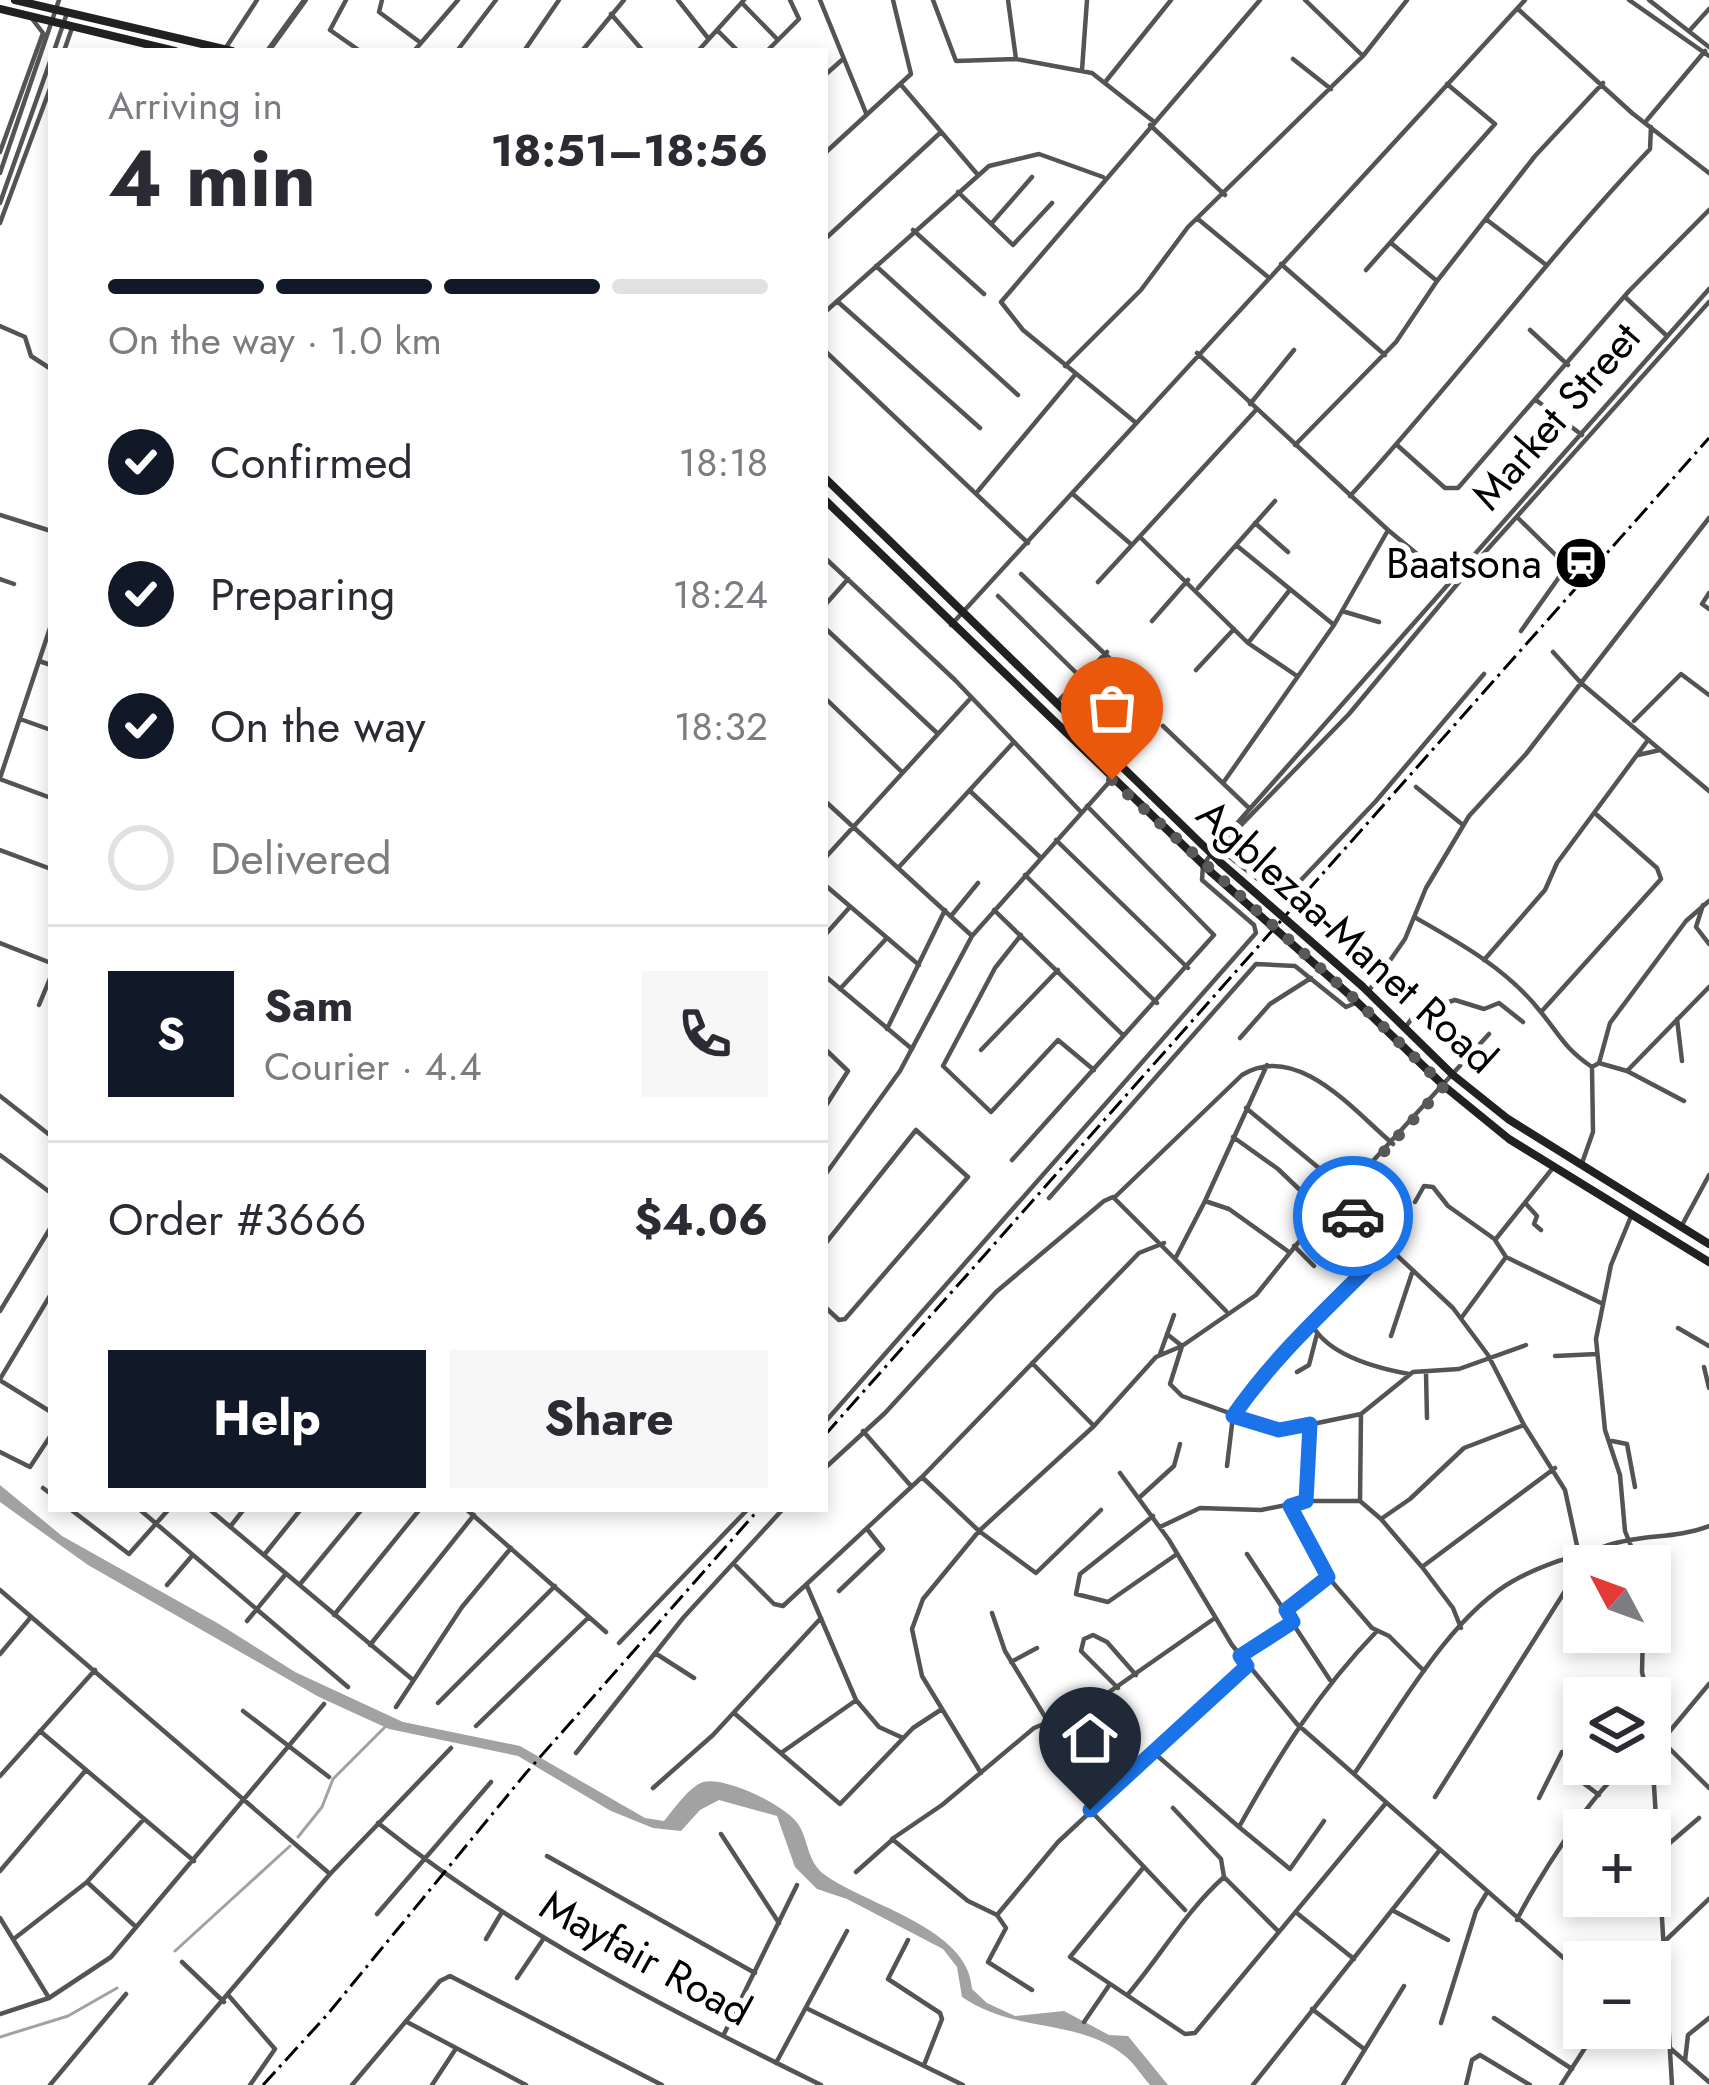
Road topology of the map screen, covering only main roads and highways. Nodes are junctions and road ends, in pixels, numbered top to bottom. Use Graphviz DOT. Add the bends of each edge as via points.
graph roads {
  1 [pos="15,0"];
  2 [pos="58,8"];
  3 [pos="0,9"];
  4 [pos="81,16"];
  5 [pos="60,27"];
  6 [pos="161,48"];
  7 [pos="219,48"];
  8 [pos="828,481"];
  9 [pos="828,503"];
  10 [pos="1709,1244"];
  11 [pos="1709,1262"];
  1 -- 2 [label="main road"];
  2 -- 4 [label="main road"];
  2 -- 5 [label="main road"];
  3 -- 5 [label="main road"];
  4 -- 5 [label="main road"];
  4 -- 7 [label="main road"];
  5 -- 6 [label="main road"];
  8 -- 10 [label="main road, Agblezaa-Manet Road, bridge" via="1453,1075 1508,1119"];
  9 -- 11 [label="main road, Agblezaa-Manet Road, bridge" via="1444,1086"];
}
